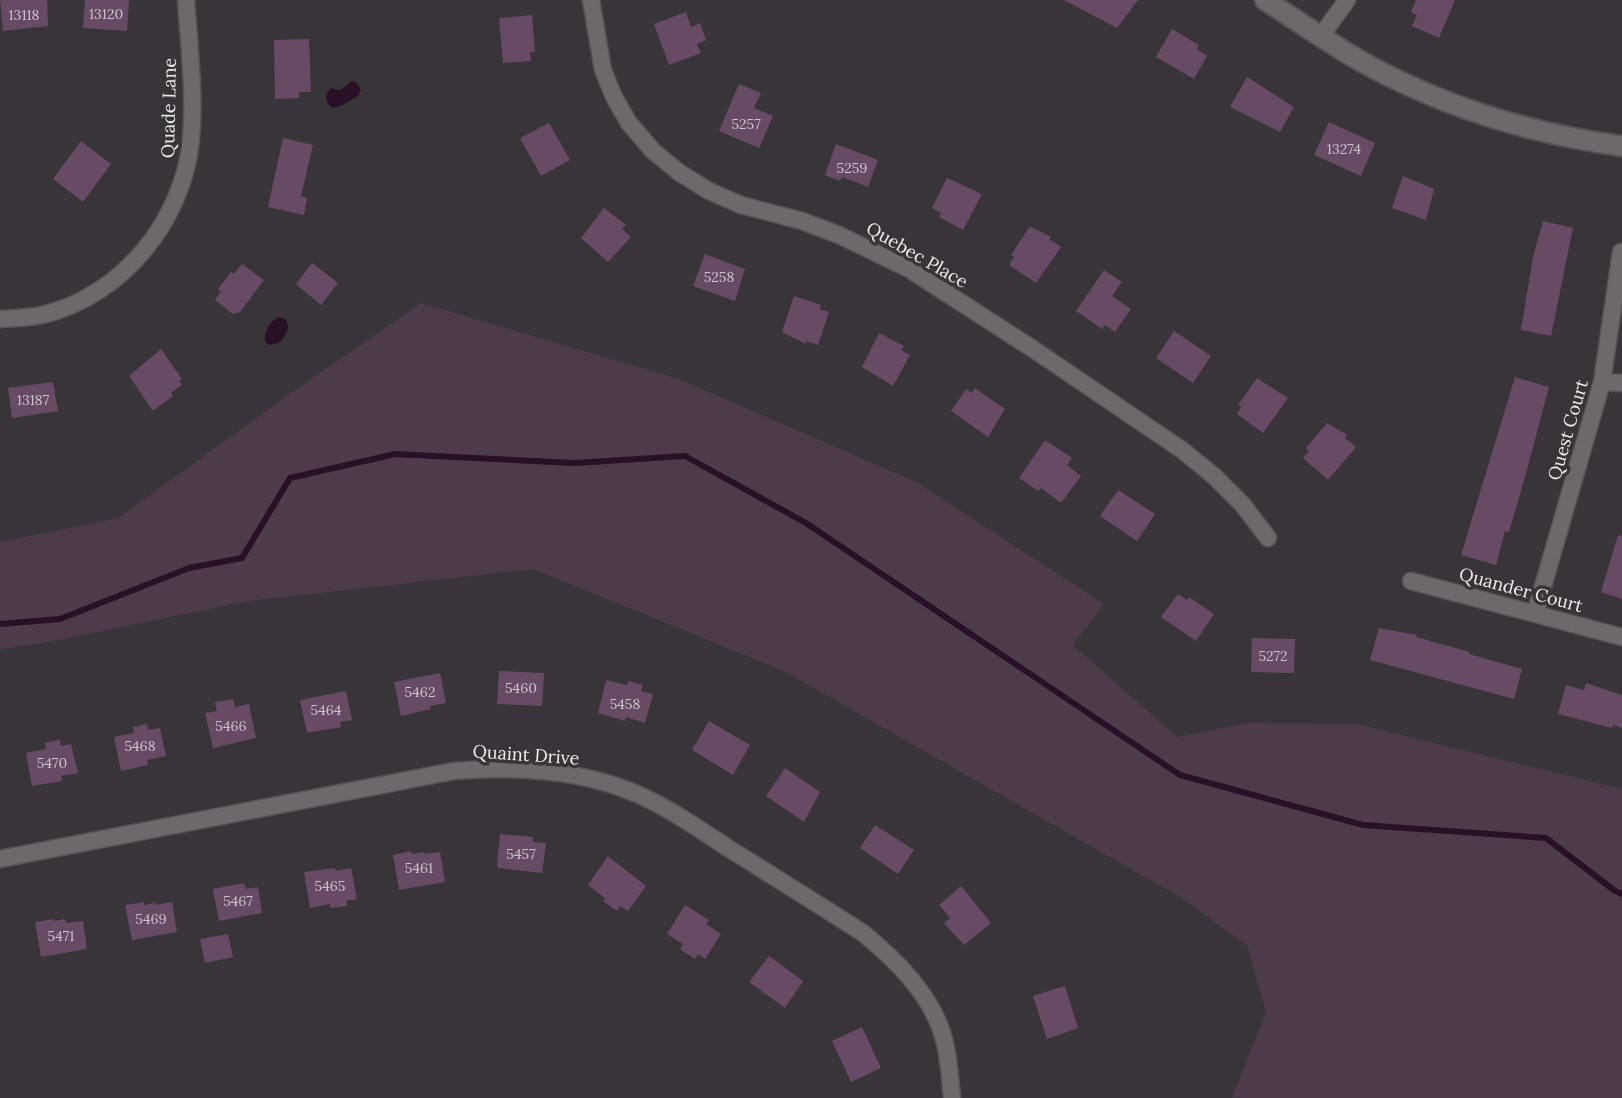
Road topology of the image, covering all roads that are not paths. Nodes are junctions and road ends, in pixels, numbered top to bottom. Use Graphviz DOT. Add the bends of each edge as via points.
graph roads {
  1 [pos="186,0"];
  2 [pos="591,0"];
  3 [pos="1265,0"];
  4 [pos="1347,0"];
  5 [pos="1321,36"];
  6 [pos="1622,146"];
  7 [pos="1621,252"];
  8 [pos="0,319"];
  9 [pos="1602,382"];
  10 [pos="1622,383"];
  11 [pos="1268,538"];
  12 [pos="1411,581"];
  13 [pos="1535,614"];
  14 [pos="1622,637"];
  15 [pos="0,859"];
  16 [pos="952,1098"];
  1 -- 8 [label="street, Quade Lane" via="191,137 178,195 164,222 125,270 96,291 43,315"];
  2 -- 11 [label="street, Quebec Place" via="603,70 614,97 653,151 680,173 741,205 839,235 909,269 1182,450 1214,475"];
  3 -- 5 [label="street"];
  4 -- 5 [label="street"];
  5 -- 6 [label="street" via="1382,73 1480,114 1536,131"];
  7 -- 9 [label="street, Quest Court"];
  9 -- 10 [label="street"];
  9 -- 13 [label="street, Quest Court"];
  12 -- 13 [label="street, Quander Court"];
  13 -- 14 [label="street, Quander Court"];
  15 -- 16 [label="street, Quaint Drive" via="454,771 562,773 600,781 671,811 863,933 888,954 911,979 943,1036"];
}
